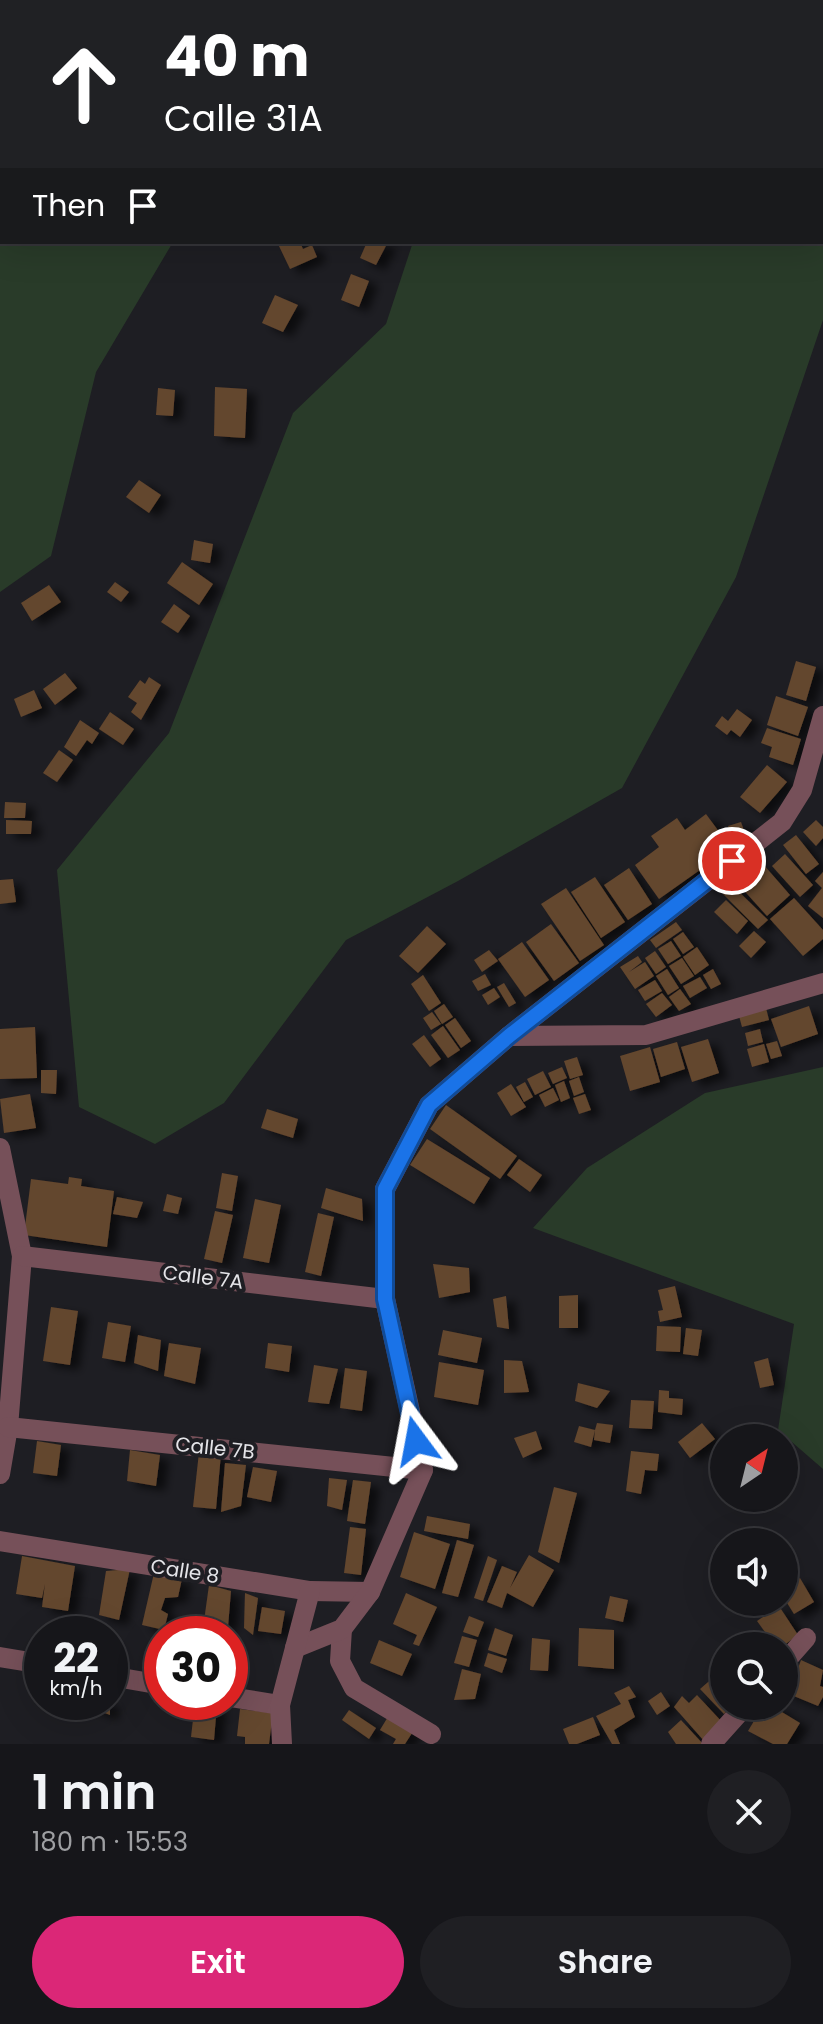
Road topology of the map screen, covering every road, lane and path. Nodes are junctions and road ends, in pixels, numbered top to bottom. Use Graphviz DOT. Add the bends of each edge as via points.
graph roads {
  1 [pos="823,716"];
  2 [pos="823,983"];
  3 [pos="509,1036"];
  4 [pos="0,1148"];
  5 [pos="22,1256"];
  6 [pos="385,1299"];
  7 [pos="8,1427"];
  8 [pos="423,1470"];
  9 [pos="0,1474"];
  10 [pos="0,1541"];
  11 [pos="310,1591"];
  12 [pos="370,1592"];
  13 [pos="342,1629"];
  14 [pos="806,1638"];
  15 [pos="798,1647"];
  16 [pos="295,1648"];
  17 [pos="0,1657"];
  18 [pos="24,1661"];
  19 [pos="248,1700"];
  20 [pos="280,1705"];
  21 [pos="732,1720"];
  22 [pos="431,1734"];
  23 [pos="282,1744"];
  24 [pos="711,1744"];
  1 -- 3 [label="street" via="802,790 782,822"];
  2 -- 3 [label="street" via="646,1035"];
  3 -- 6 [label="street" via="429,1105 385,1189"];
  4 -- 5 [label="street"];
  5 -- 6 [label="street, Calle 7A"];
  5 -- 7 [label="street"];
  6 -- 8 [label="street"];
  7 -- 8 [label="street, Calle 7B"];
  7 -- 9 [label="street"];
  8 -- 12 [label="street"];
  10 -- 11 [label="street, Calle 8"];
  11 -- 12 [label="street, Calle 8"];
  11 -- 16 [label="street"];
  12 -- 13 [label="street"];
  13 -- 16 [label="street"];
  13 -- 22 [label="street" via="340,1661 354,1688"];
  14 -- 15 [label="street"];
  16 -- 20 [label="street"];
  17 -- 18 [label="street"];
  19 -- 20 [label="street"];
  20 -- 23 [label="street"];
  21 -- 24 [label="street"];
}
